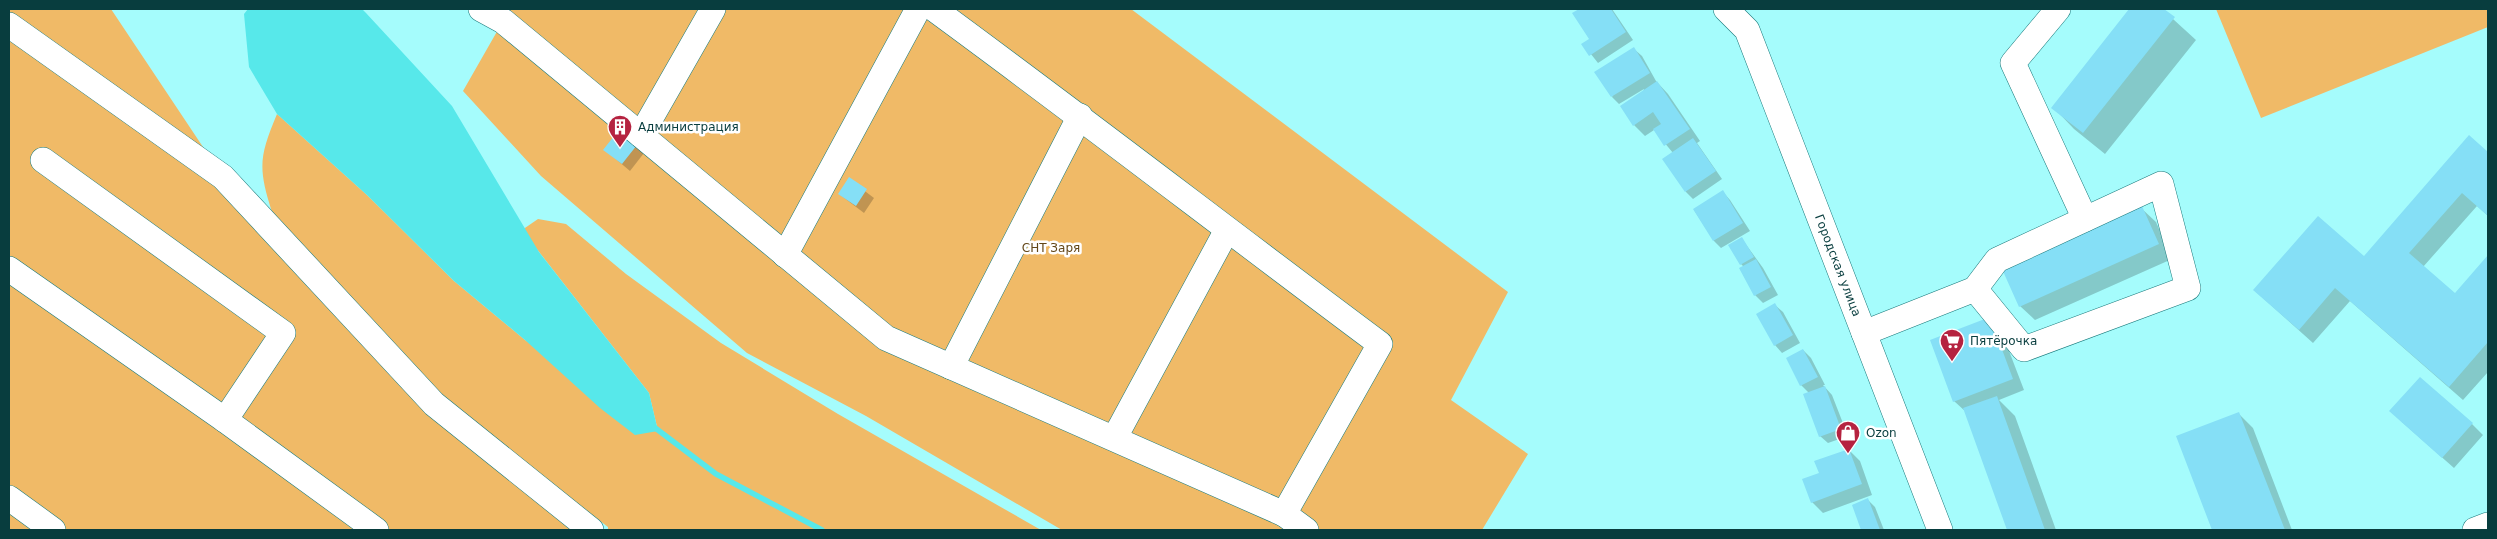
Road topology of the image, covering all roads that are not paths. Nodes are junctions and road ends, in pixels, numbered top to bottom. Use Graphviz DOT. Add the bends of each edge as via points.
graph roads {
  1 [pos="481,9"];
  2 [pos="713,9"];
  3 [pos="918,9"];
  4 [pos="934,9"];
  5 [pos="1726,9"];
  6 [pos="2058,9"];
  7 [pos="506,15"];
  8 [pos="9,25"];
  9 [pos="1080,116"];
  10 [pos="641,135"];
  11 [pos="43,160"];
  12 [pos="2085,219"];
  13 [pos="1227,230"];
  14 [pos="785,255"];
  15 [pos="9,269"];
  16 [pos="1975,289"];
  17 [pos="1864,333"];
  18 [pos="951,367"];
  19 [pos="226,420"];
  20 [pos="1115,438"];
  21 [pos="9,498"];
  22 [pos="1284,514"];
  23 [pos="2488,525"];
  24 [pos="53,530"];
  25 [pos="376,530"];
  26 [pos="591,530"];
  27 [pos="1306,530"];
  28 [pos="1940,530"];
  29 [pos="2475,530"];
  1 -- 7 [label="street"];
  2 -- 10 [label="street"];
  3 -- 14 [label="street"];
  4 -- 9 [label="street"];
  5 -- 17 [label="street, Городская улица" via="1747,30"];
  6 -- 12 [label="street" via="2013,64"];
  7 -- 10 [label="street"];
  8 -- 26 [label="street" via="223,177 434,404"];
  9 -- 13 [label="street"];
  9 -- 18 [label="street"];
  10 -- 14 [label="street"];
  11 -- 19 [label="street" via="282,334"];
  12 -- 16 [label="street" via="1997,260"];
  12 -- 16 [label="street" via="2161,184 2188,288 2024,348"];
  13 -- 20 [label="street"];
  13 -- 22 [label="street" via="1380,344"];
  14 -- 18 [label="street" via="886,338"];
  15 -- 19 [label="street"];
  16 -- 17 [label="street"];
  17 -- 28 [label="street, Городская улица"];
  18 -- 20 [label="street"];
  19 -- 25 [label="street"];
  20 -- 22 [label="street"];
  21 -- 24 [label="street"];
  22 -- 27 [label="street"];
  23 -- 29 [label="street"];
}
